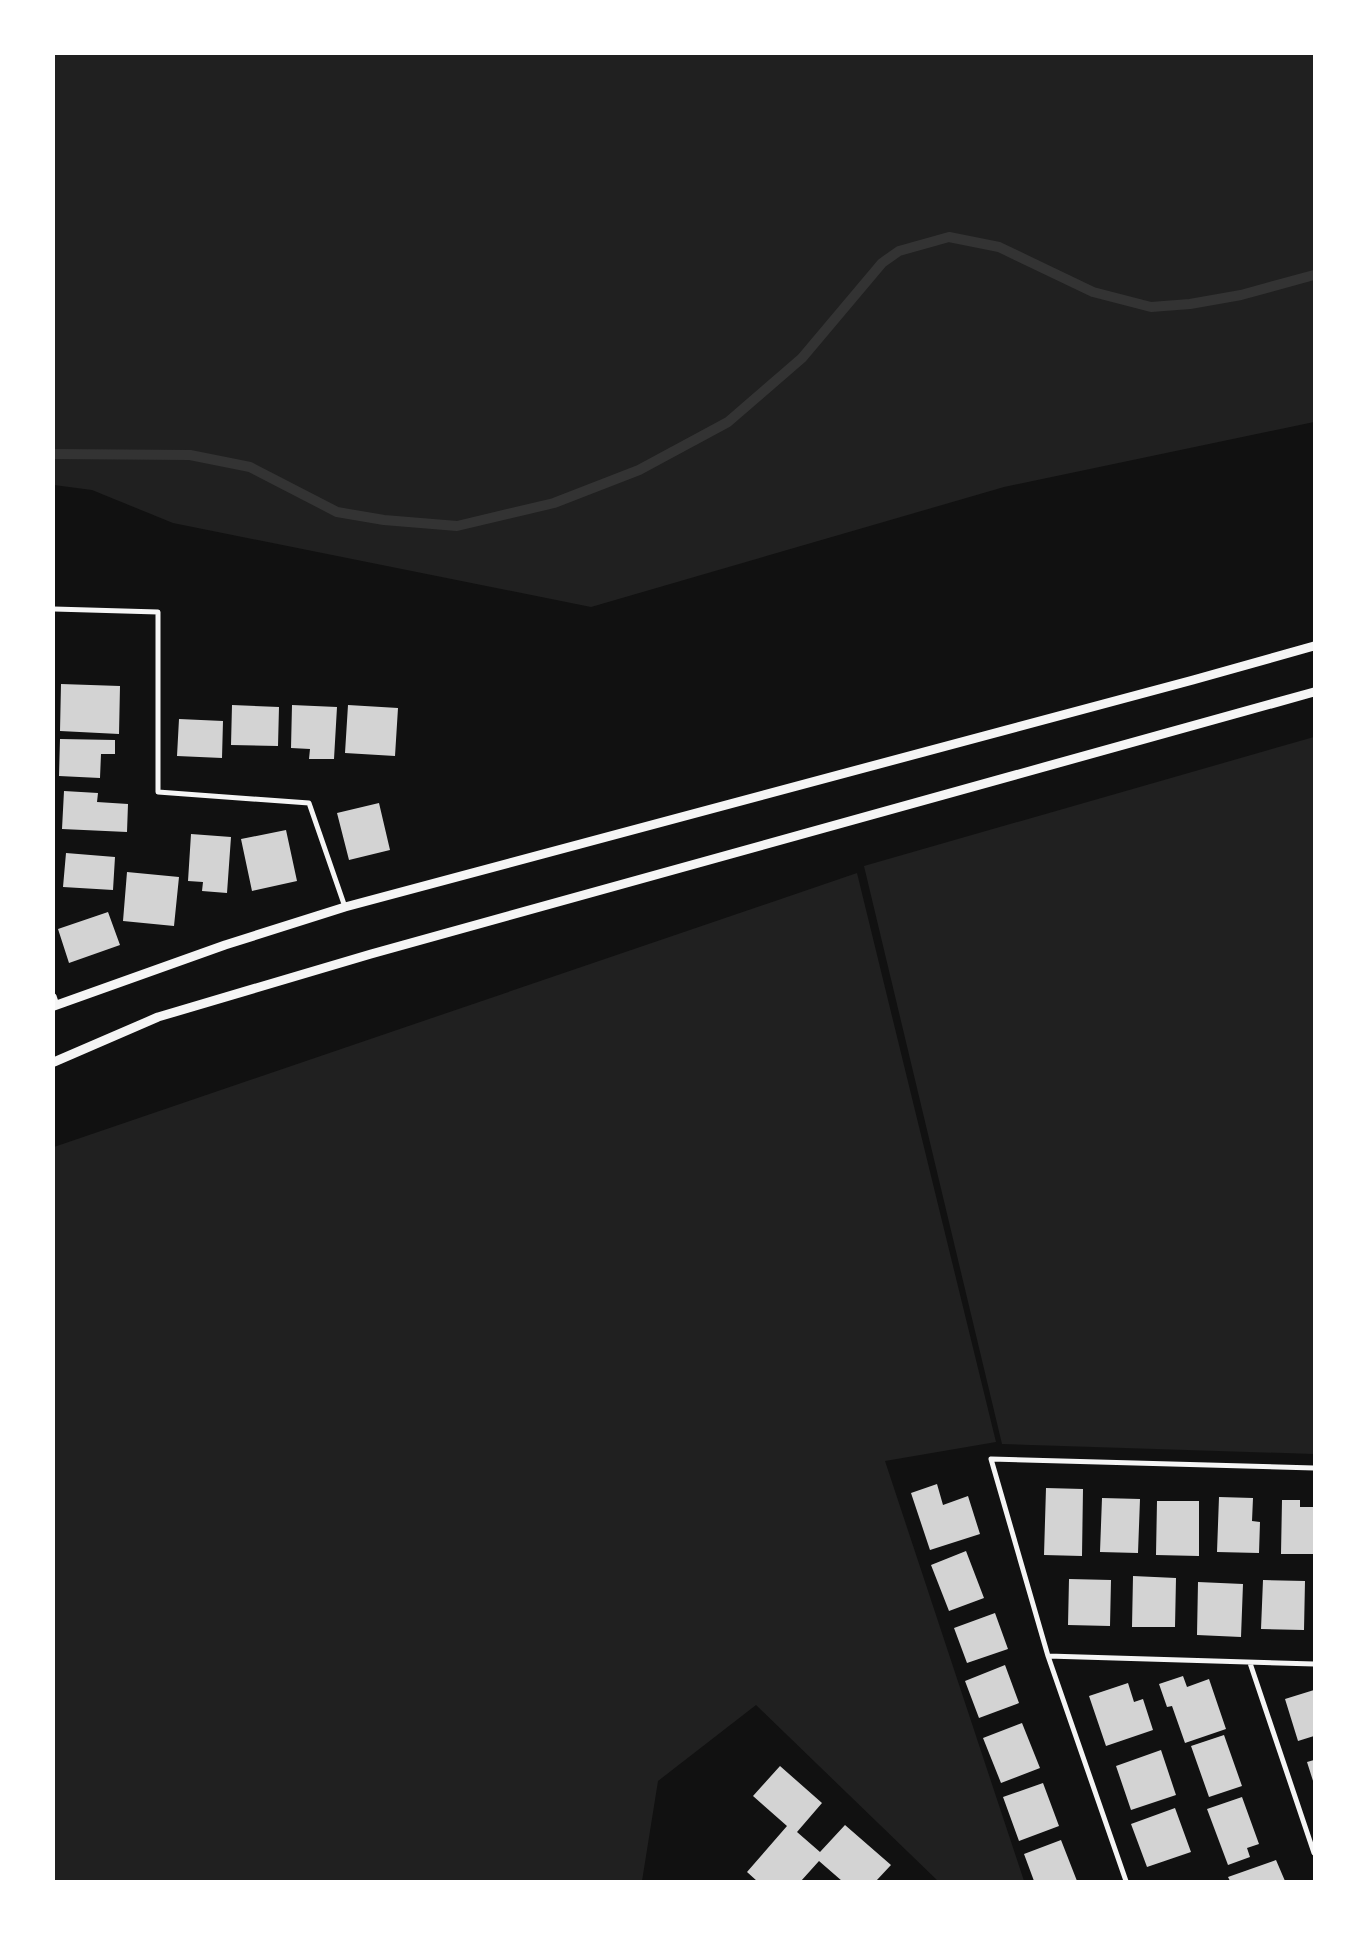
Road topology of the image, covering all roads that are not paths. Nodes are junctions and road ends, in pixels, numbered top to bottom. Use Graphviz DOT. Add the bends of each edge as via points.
graph roads {
  1 [pos="54,609"];
  2 [pos="1314,646"];
  3 [pos="1314,692"];
  4 [pos="346,907"];
  5 [pos="55,1002"];
  6 [pos="54,1062"];
  7 [pos="1314,1468"];
  8 [pos="1048,1656"];
  9 [pos="1250,1663"];
  10 [pos="1314,1664"];
  11 [pos="1314,1853"];
  12 [pos="1126,1881"];
  1 -- 4 [label="street" via="158,612 158,792 309,803"];
  2 -- 4 [label="street"];
  3 -- 6 [label="street" via="370,954 158,1017"];
  4 -- 5 [label="street"];
  7 -- 8 [label="street" via="991,1459"];
  8 -- 9 [label="street"];
  8 -- 12 [label="street"];
  9 -- 10 [label="street"];
  9 -- 11 [label="street"];
}
